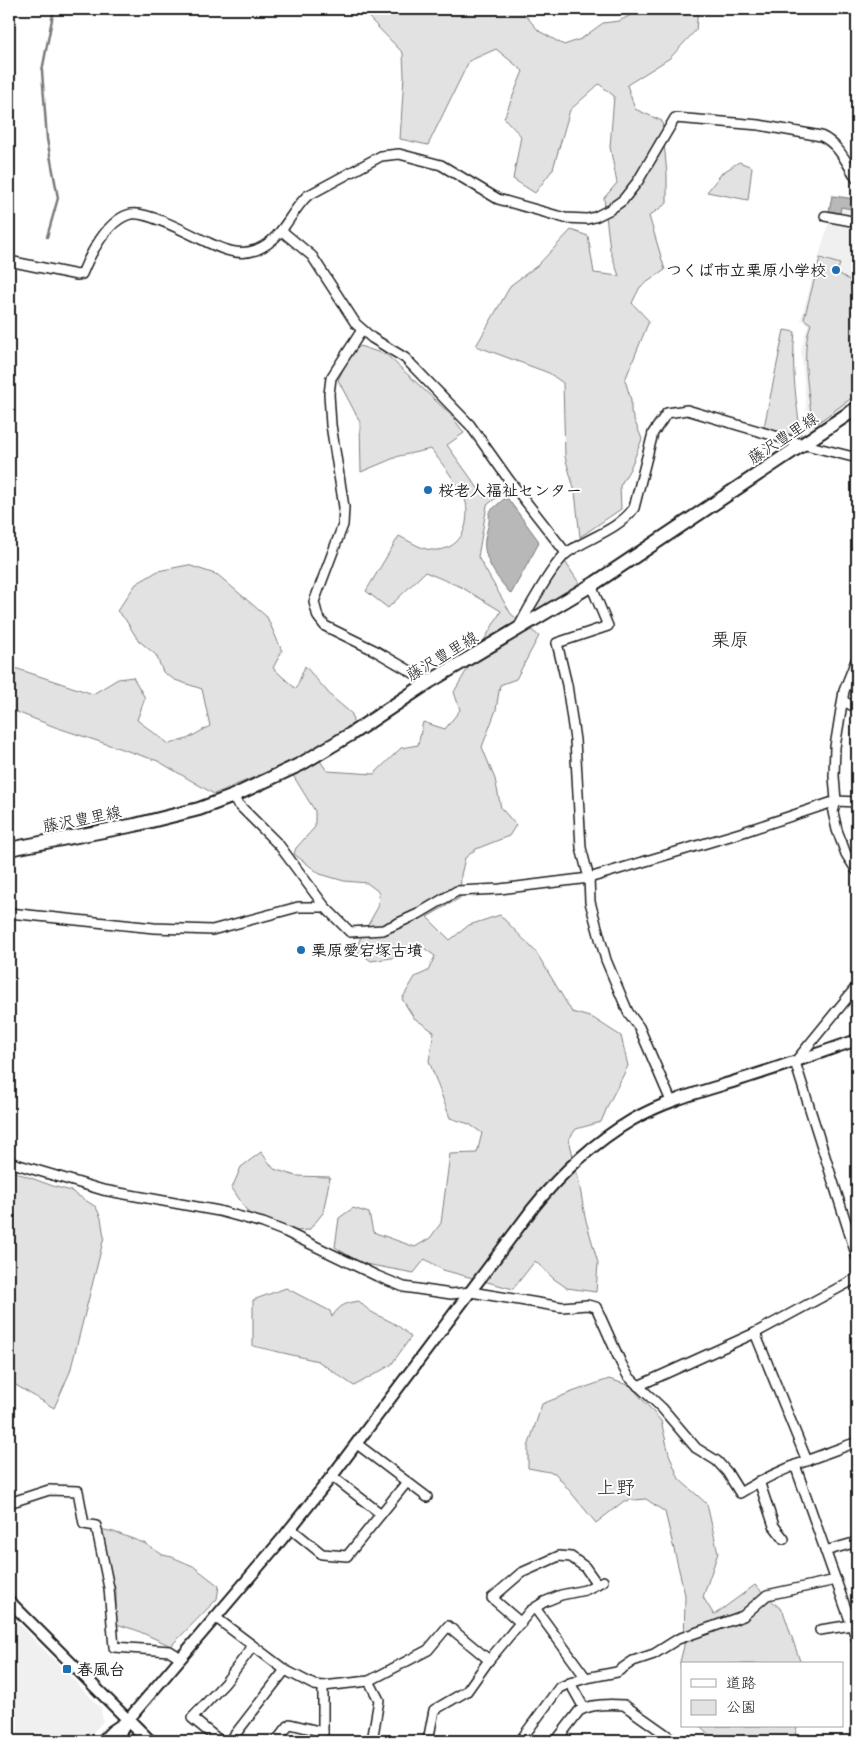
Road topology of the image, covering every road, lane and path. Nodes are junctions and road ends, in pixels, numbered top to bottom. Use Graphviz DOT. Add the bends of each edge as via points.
graph roads {
  1 [pos="850,9"];
  2 [pos="857,11"];
  3 [pos="857,179"];
  4 [pos="825,216"];
  5 [pos="857,222"];
  6 [pos="282,231"];
  7 [pos="9,261"];
  8 [pos="362,330"];
  9 [pos="857,408"];
  10 [pos="802,444"];
  11 [pos="857,458"];
  12 [pos="566,553"];
  13 [pos="595,583"];
  14 [pos="517,630"];
  15 [pos="857,658"];
  16 [pos="429,682"];
  17 [pos="843,701"];
  18 [pos="857,708"];
  19 [pos="231,797"];
  20 [pos="836,801"];
  21 [pos="857,802"];
  22 [pos="9,849"];
  23 [pos="857,871"];
  24 [pos="589,878"];
  25 [pos="325,907"];
  26 [pos="9,913"];
  27 [pos="857,986"];
  28 [pos="857,1040"];
  29 [pos="795,1062"];
  30 [pos="671,1101"];
  31 [pos="9,1162"];
  32 [pos="857,1257"];
  33 [pos="857,1278"];
  34 [pos="471,1292"];
  35 [pos="755,1333"];
  36 [pos="638,1386"];
  37 [pos="857,1442"];
  38 [pos="357,1444"];
  39 [pos="807,1461"];
  40 [pos="795,1465"];
  41 [pos="332,1476"];
  42 [pos="759,1481"];
  43 [pos="407,1482"];
  44 [pos="427,1497"];
  45 [pos="9,1503"];
  46 [pos="381,1514"];
  47 [pos="290,1528"];
  48 [pos="784,1539"];
  49 [pos="857,1542"];
  50 [pos="825,1551"];
  51 [pos="836,1580"];
  52 [pos="9,1602"];
  53 [pos="535,1608"];
  54 [pos="215,1617"];
  55 [pos="521,1623"];
  56 [pos="852,1625"];
  57 [pos="820,1630"];
  58 [pos="857,1640"];
  59 [pos="253,1646"];
  60 [pos="181,1658"];
  61 [pos="489,1660"];
  62 [pos="285,1670"];
  63 [pos="586,1678"];
  64 [pos="370,1681"];
  65 [pos="570,1683"];
  66 [pos="324,1686"];
  67 [pos="584,1708"];
  68 [pos="128,1720"];
  69 [pos="322,1736"];
  70 [pos="102,1741"];
  71 [pos="115,1741"];
  72 [pos="150,1741"];
  73 [pos="220,1741"];
  74 [pos="230,1741"];
  75 [pos="276,1741"];
  76 [pos="372,1741"];
  77 [pos="428,1741"];
  78 [pos="520,1741"];
  79 [pos="556,1741"];
  80 [pos="675,1741"];
  1 -- 2 [label="street"];
  3 -- 6 [label="street" via="839,151 821,136 759,125 675,118 623,200 595,217 566,218 498,199 441,165 399,154 381,156 307,196"];
  4 -- 5 [label="street"];
  6 -- 7 [label="street" via="264,246 243,254 219,248 144,214 130,214 110,226 82,274"];
  6 -- 8 [label="street" via="312,256"];
  8 -- 12 [label="street" via="405,358 470,425"];
  8 -- 16 [label="street" via="331,378 331,425 344,507 343,525 314,602 318,617 325,626"];
  9 -- 10 [label="main road, 藤沢豊里線"];
  10 -- 11 [label="street"];
  10 -- 12 [label="street" via="687,410 667,413 653,433 630,515"];
  10 -- 13 [label="main road, 藤沢豊里線"];
  12 -- 14 [label="street"];
  13 -- 14 [label="main road, 藤沢豊里線"];
  13 -- 24 [label="street" via="593,590 608,626 557,643 575,740 581,848"];
  14 -- 16 [label="main road, 藤沢豊里線"];
  15 -- 17 [label="street"];
  16 -- 19 [label="main road, 藤沢豊里線" via="301,764"];
  17 -- 18 [label="street"];
  17 -- 20 [label="street" via="835,747"];
  19 -- 22 [label="main road, 藤沢豊里線" via="135,825"];
  19 -- 25 [label="street" via="279,845"];
  20 -- 21 [label="street"];
  20 -- 23 [label="street" via="833,812 837,830"];
  20 -- 24 [label="street"];
  24 -- 25 [label="street" via="457,891 383,930 350,932"];
  24 -- 30 [label="street" via="590,902 606,960"];
  25 -- 26 [label="street" via="298,907 212,930 154,928"];
  27 -- 29 [label="street"];
  28 -- 29 [label="street"];
  29 -- 30 [label="street"];
  29 -- 32 [label="street"];
  30 -- 34 [label="street" via="632,1120 573,1164 545,1193"];
  31 -- 34 [label="street" via="103,1190 220,1211 263,1223 404,1287 451,1294"];
  33 -- 35 [label="street"];
  34 -- 36 [label="street" via="562,1306 596,1307 620,1363"];
  34 -- 38 [label="street"];
  35 -- 36 [label="street"];
  35 -- 39 [label="street"];
  36 -- 42 [label="street" via="696,1448 717,1461 740,1493"];
  37 -- 39 [label="street"];
  38 -- 41 [label="street"];
  38 -- 43 [label="street"];
  39 -- 40 [label="street"];
  40 -- 42 [label="street"];
  40 -- 50 [label="street"];
  41 -- 46 [label="street"];
  41 -- 47 [label="street"];
  42 -- 48 [label="street" via="774,1526"];
  43 -- 44 [label="street"];
  43 -- 46 [label="street"];
  45 -- 60 [label="street" via="49,1490 78,1491 84,1524 96,1526 97,1530 109,1588 114,1647 170,1651"];
  46 -- 47 [label="street" via="347,1556 322,1554"];
  47 -- 54 [label="street"];
  49 -- 50 [label="street"];
  50 -- 51 [label="street"];
  51 -- 56 [label="street"];
  51 -- 63 [label="street" via="767,1595 743,1616 678,1639 616,1672"];
  52 -- 68 [label="street"];
  53 -- 55 [label="street"];
  53 -- 55 [label="street" via="561,1595 600,1583 571,1557 559,1556 521,1573 492,1598"];
  53 -- 63 [label="street"];
  54 -- 59 [label="street"];
  54 -- 60 [label="street"];
  55 -- 61 [label="street"];
  56 -- 57 [label="street"];
  56 -- 58 [label="street"];
  59 -- 62 [label="street"];
  59 -- 73 [label="street" via="225,1683 192,1718"];
  60 -- 68 [label="street"];
  61 -- 64 [label="street" via="448,1626 428,1650"];
  61 -- 77 [label="street" via="467,1690 434,1710"];
  62 -- 66 [label="street" via="314,1685"];
  62 -- 74 [label="street"];
  63 -- 65 [label="street"];
  64 -- 66 [label="street"];
  64 -- 76 [label="street" via="379,1700"];
  65 -- 67 [label="street"];
  65 -- 78 [label="street" via="559,1688"];
  66 -- 69 [label="street"];
  67 -- 79 [label="street"];
  67 -- 80 [label="street" via="624,1705"];
  68 -- 70 [label="street"];
  68 -- 71 [label="street"];
  68 -- 72 [label="main road"];
  69 -- 75 [label="street" via="290,1724"];
}
